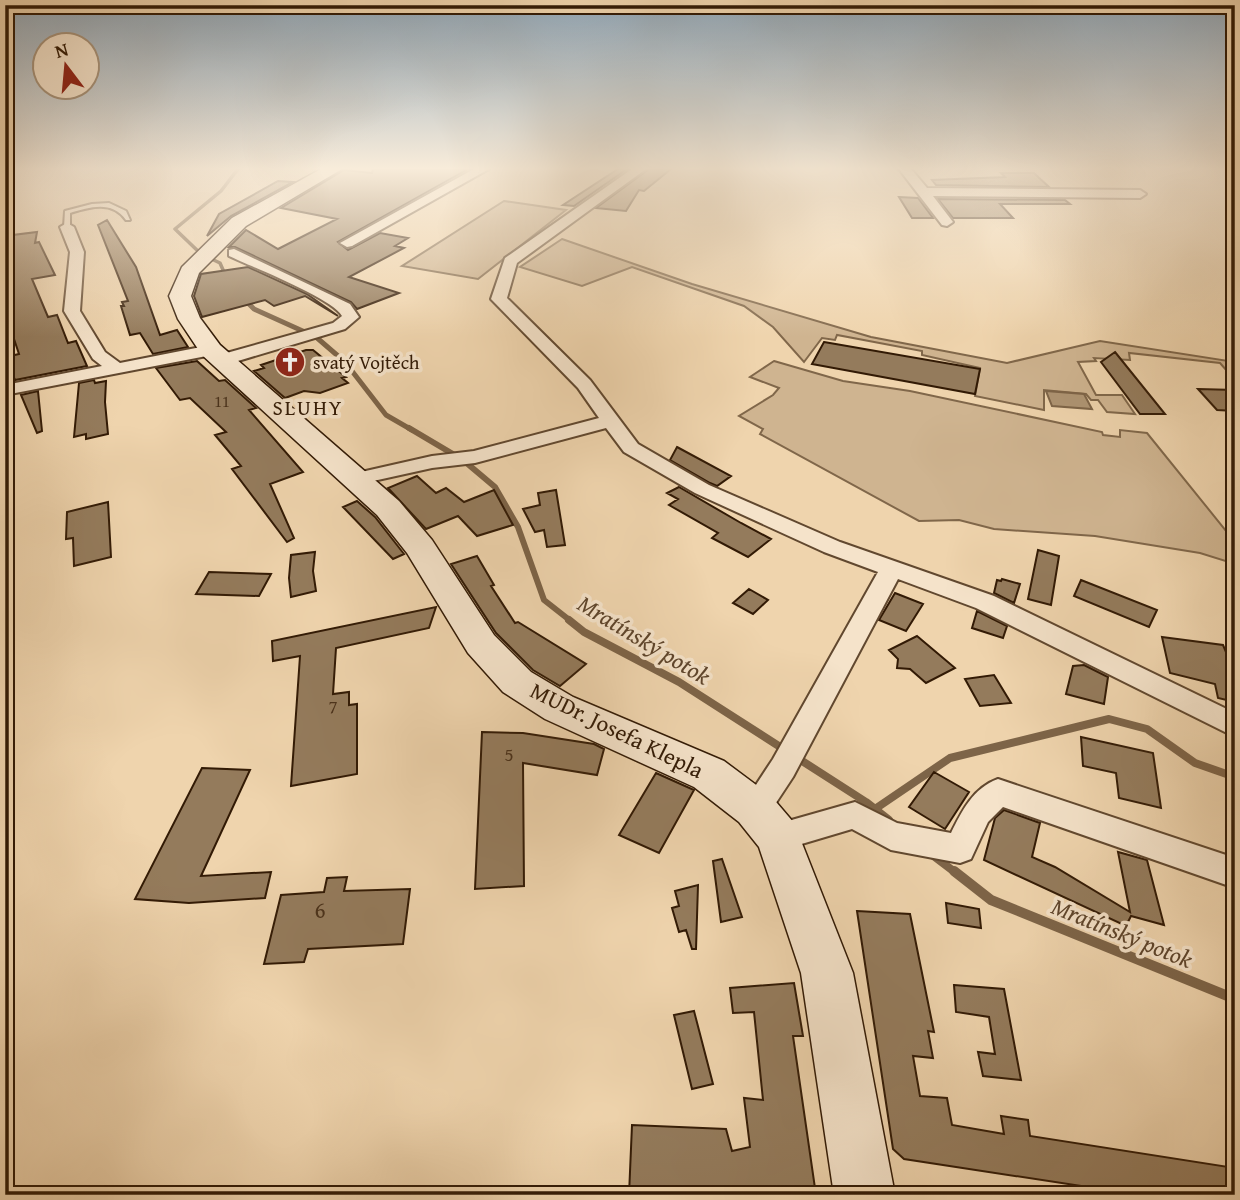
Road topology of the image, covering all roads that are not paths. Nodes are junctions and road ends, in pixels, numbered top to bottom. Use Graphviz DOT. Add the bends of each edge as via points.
graph roads {
  1 [pos="236,225"];
  2 [pos="380,225"];
  3 [pos="561,225"];
  4 [pos="67,227"];
  5 [pos="347,243"];
  6 [pos="233,253"];
  7 [pos="217,355"];
  8 [pos="116,368"];
  9 [pos="5,390"];
  10 [pos="610,421"];
  11 [pos="355,479"];
  12 [pos="892,568"];
  13 [pos="1235,726"];
  14 [pos="766,823"];
  15 [pos="1235,873"];
  16 [pos="865,1195"];
  1 -- 7 [label="street, MUDr. Josefa Klepla" via="189,271 180,296 188,319"];
  2 -- 5 [label="street"];
  3 -- 10 [label="street" via="510,261 499,299 583,384"];
  4 -- 8 [label="street" via="77,253 72,311 99,355"];
  6 -- 7 [label="street" via="316,291 345,307 351,317 328,330"];
  7 -- 8 [label="street"];
  7 -- 11 [label="street, MUDr. Josefa Klepla"];
  8 -- 9 [label="street"];
  10 -- 11 [label="street" via="475,457"];
  10 -- 12 [label="street" via="631,448 702,489 832,547"];
  11 -- 14 [label="street, MUDr. Josefa Klepla" via="388,508 420,547 481,644 517,682 559,708 709,774"];
  12 -- 13 [label="street" via="985,602"];
  12 -- 14 [label="street" via="789,756"];
  14 -- 15 [label="street" via="855,815 891,836 960,849 977,813 998,792"];
  14 -- 16 [label="street" via="827,973"];
}
